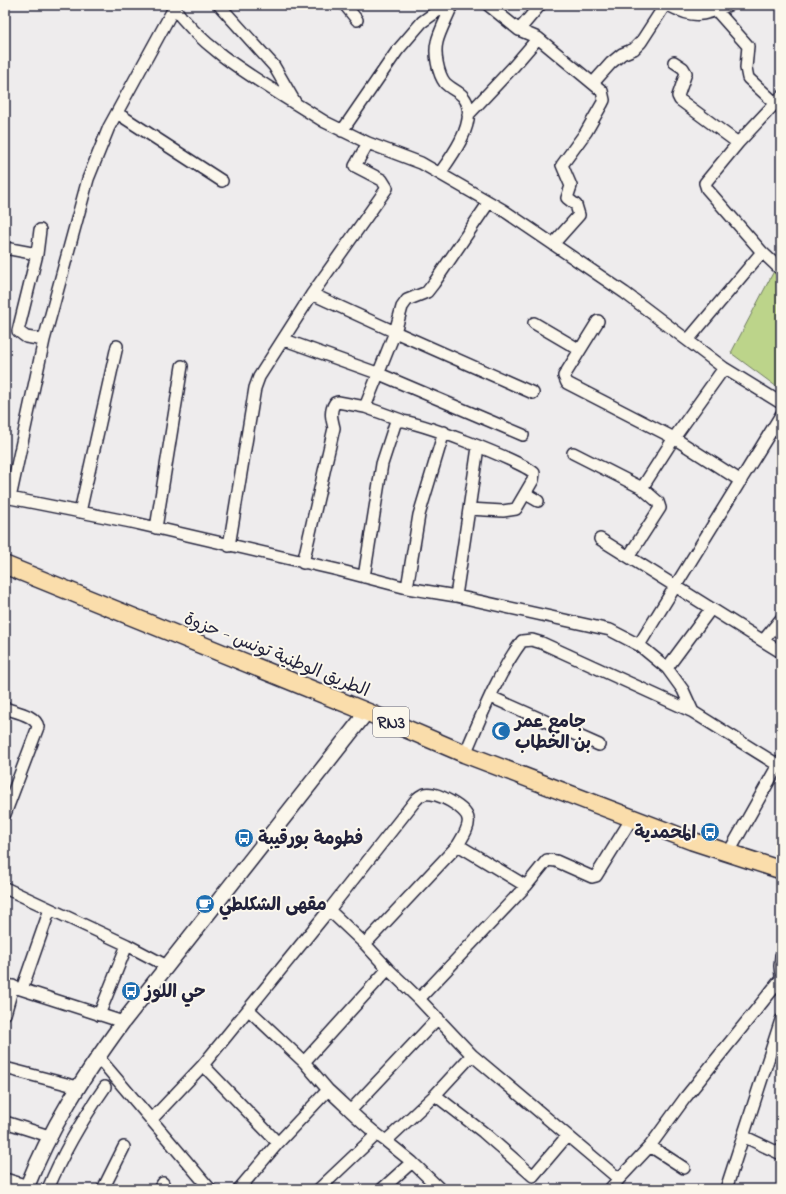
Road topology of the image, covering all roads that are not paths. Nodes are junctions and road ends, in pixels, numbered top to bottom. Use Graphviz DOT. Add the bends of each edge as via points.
graph roads {
  1 [pos="219,5"];
  2 [pos="345,5"];
  3 [pos="488,5"];
  4 [pos="540,5"];
  5 [pos="665,5"];
  6 [pos="668,5"];
  7 [pos="729,5"];
  8 [pos="173,7"];
  9 [pos="716,10"];
  10 [pos="357,20"];
  11 [pos="519,30"];
  12 [pos="538,38"];
  13 [pos="674,62"];
  14 [pos="593,83"];
  15 [pos="778,100"];
  16 [pos="296,104"];
  17 [pos="117,113"];
  18 [pos="468,115"];
  19 [pos="342,131"];
  20 [pos="368,143"];
  21 [pos="738,143"];
  22 [pos="440,173"];
  23 [pos="222,181"];
  24 [pos="489,202"];
  25 [pos="40,230"];
  26 [pos="554,243"];
  27 [pos="5,248"];
  28 [pos="762,252"];
  29 [pos="37,254"];
  30 [pos="779,264"];
  31 [pos="312,294"];
  32 [pos="598,321"];
  33 [pos="534,323"];
  34 [pos="395,332"];
  35 [pos="44,340"];
  36 [pos="284,340"];
  37 [pos="688,340"];
  38 [pos="116,346"];
  39 [pos="580,350"];
  40 [pos="182,366"];
  41 [pos="724,368"];
  42 [pos="377,373"];
  43 [pos="533,393"];
  44 [pos="781,403"];
  45 [pos="365,407"];
  46 [pos="781,415"];
  47 [pos="401,420"];
  48 [pos="444,432"];
  49 [pos="523,435"];
  50 [pos="674,438"];
  51 [pos="478,447"];
  52 [pos="573,453"];
  53 [pos="741,481"];
  54 [pos="642,488"];
  55 [pos="526,494"];
  56 [pos="8,497"];
  57 [pos="538,501"];
  58 [pos="469,509"];
  59 [pos="80,512"];
  60 [pos="156,528"];
  61 [pos="600,539"];
  62 [pos="229,546"];
  63 [pos="629,556"];
  64 [pos="303,563"];
  65 [pos="5,566"];
  66 [pos="364,577"];
  67 [pos="675,587"];
  68 [pos="407,588"];
  69 [pos="456,596"];
  70 [pos="710,610"];
  71 [pos="781,619"];
  72 [pos="762,641"];
  73 [pos="639,645"];
  74 [pos="781,652"];
  75 [pos="667,668"];
  76 [pos="491,697"];
  77 [pos="5,708"];
  78 [pos="367,712"];
  79 [pos="693,712"];
  80 [pos="599,745"];
  81 [pos="464,754"];
  82 [pos="5,814"];
  83 [pos="632,818"];
  84 [pos="458,845"];
  85 [pos="729,852"];
  86 [pos="781,870"];
  87 [pos="526,886"];
  88 [pos="5,888"];
  89 [pos="50,909"];
  90 [pos="329,910"];
  91 [pos="365,944"];
  92 [pos="127,945"];
  93 [pos="168,966"];
  94 [pos="781,969"];
  95 [pos="388,970"];
  96 [pos="13,986"];
  97 [pos="419,998"];
  98 [pos="249,1010"];
  99 [pos="5,1014"];
  100 [pos="99,1014"];
  101 [pos="438,1018"];
  102 [pos="781,1020"];
  103 [pos="123,1022"];
  104 [pos="472,1055"];
  105 [pos="98,1056"];
  106 [pos="304,1062"];
  107 [pos="203,1064"];
  108 [pos="5,1068"];
  109 [pos="105,1086"];
  110 [pos="78,1088"];
  111 [pos="328,1090"];
  112 [pos="435,1095"];
  113 [pos="351,1110"];
  114 [pos="152,1119"];
  115 [pos="5,1122"];
  116 [pos="376,1135"];
  117 [pos="49,1136"];
  118 [pos="567,1136"];
  119 [pos="743,1136"];
  120 [pos="386,1141"];
  121 [pos="278,1143"];
  122 [pos="650,1146"];
  123 [pos="124,1147"];
  124 [pos="781,1154"];
  125 [pos="412,1162"];
  126 [pos="684,1168"];
  127 [pos="5,1179"];
  128 [pos="619,1180"];
  129 [pos="27,1187"];
  130 [pos="48,1189"];
  131 [pos="103,1189"];
  132 [pos="210,1189"];
  133 [pos="240,1189"];
  134 [pos="319,1189"];
  135 [pos="382,1189"];
  136 [pos="440,1189"];
  137 [pos="610,1189"];
  138 [pos="726,1189"];
  1 -- 16 [label="street" via="274,66"];
  2 -- 10 [label="street"];
  3 -- 11 [label="street"];
  4 -- 11 [label="street"];
  5 -- 14 [label="street" via="642,42 611,63"];
  6 -- 9 [label="street" via="691,15"];
  7 -- 9 [label="street"];
  8 -- 16 [label="street" via="207,44"];
  8 -- 17 [label="street"];
  9 -- 15 [label="street" via="748,46 748,78"];
  11 -- 12 [label="street"];
  12 -- 14 [label="street"];
  12 -- 18 [label="street"];
  13 -- 21 [label="street" via="686,73 678,96 680,100"];
  14 -- 26 [label="street" via="602,91 604,100 586,132 562,165 571,186 567,198 576,205 579,216"];
  15 -- 21 [label="street"];
  16 -- 19 [label="street"];
  17 -- 23 [label="street"];
  17 -- 35 [label="street" via="88,179"];
  18 -- 19 [label="street" via="466,100 440,75 437,58 436,42 452,5 422,22 397,51"];
  18 -- 22 [label="street" via="465,129"];
  19 -- 20 [label="street"];
  20 -- 22 [label="street"];
  20 -- 31 [label="street" via="355,166 382,180 386,188"];
  21 -- 28 [label="street" via="707,179 705,187"];
  22 -- 24 [label="street"];
  24 -- 26 [label="street"];
  24 -- 34 [label="street" via="427,292 407,300 402,307"];
  25 -- 29 [label="street"];
  26 -- 37 [label="street"];
  27 -- 29 [label="street"];
  28 -- 30 [label="street"];
  28 -- 37 [label="street"];
  29 -- 35 [label="street" via="18,331 26,337"];
  31 -- 34 [label="street"];
  31 -- 36 [label="street"];
  32 -- 39 [label="street"];
  33 -- 39 [label="street"];
  34 -- 42 [label="street"];
  34 -- 43 [label="street"];
  35 -- 56 [label="street"];
  36 -- 42 [label="street"];
  36 -- 62 [label="street" via="259,377 255,388"];
  37 -- 41 [label="street"];
  38 -- 59 [label="street"];
  39 -- 50 [label="street" via="564,376 567,383"];
  40 -- 60 [label="street"];
  41 -- 44 [label="street"];
  41 -- 50 [label="street"];
  42 -- 45 [label="street"];
  42 -- 49 [label="street"];
  45 -- 47 [label="street"];
  45 -- 64 [label="street" via="338,402 333,406 331,419 334,428"];
  46 -- 53 [label="street"];
  47 -- 48 [label="street"];
  47 -- 66 [label="street" via="395,424 382,464"];
  48 -- 51 [label="street"];
  48 -- 68 [label="street" via="419,515"];
  50 -- 53 [label="street"];
  50 -- 54 [label="street"];
  51 -- 55 [label="street" via="534,473"];
  51 -- 58 [label="street"];
  52 -- 54 [label="street"];
  53 -- 67 [label="street"];
  54 -- 63 [label="street" via="658,502 660,508"];
  55 -- 57 [label="street"];
  55 -- 58 [label="street" via="518,507 512,510"];
  56 -- 59 [label="street"];
  58 -- 69 [label="street"];
  59 -- 60 [label="street"];
  60 -- 62 [label="street"];
  61 -- 63 [label="street"];
  62 -- 64 [label="street"];
  63 -- 67 [label="street"];
  64 -- 66 [label="street"];
  65 -- 78 [label="main road, الطريق الوطنية تونس - حزوة / RN3"];
  66 -- 68 [label="street"];
  67 -- 70 [label="street"];
  67 -- 73 [label="street"];
  68 -- 69 [label="street"];
  69 -- 73 [label="street" via="610,630"];
  70 -- 72 [label="street"];
  70 -- 75 [label="street"];
  71 -- 72 [label="street"];
  72 -- 74 [label="street"];
  73 -- 75 [label="street"];
  75 -- 79 [label="street" via="683,690"];
  76 -- 79 [label="street" via="516,649 522,641 532,640"];
  76 -- 80 [label="street"];
  76 -- 81 [label="street"];
  77 -- 82 [label="street" via="33,719 38,724"];
  78 -- 81 [label="main road, الطريق الوطنية تونس - حزوة / RN3"];
  78 -- 93 [label="street"];
  79 -- 85 [label="street" via="778,765"];
  81 -- 83 [label="main road, الطريق الوطنية تونس - حزوة / RN3"];
  83 -- 85 [label="main road, الطريق الوطنية تونس - حزوة / RN3"];
  83 -- 87 [label="street" via="596,876 592,877 556,861 547,860"];
  84 -- 87 [label="street"];
  84 -- 90 [label="street" via="468,824 467,814 463,809 433,794 426,793 420,796"];
  84 -- 91 [label="street"];
  85 -- 86 [label="main road, الطريق الوطنية تونس - حزوة / RN3"];
  87 -- 97 [label="street"];
  88 -- 89 [label="street"];
  89 -- 92 [label="street"];
  89 -- 96 [label="street"];
  90 -- 91 [label="street"];
  90 -- 98 [label="street"];
  91 -- 95 [label="street"];
  92 -- 93 [label="street"];
  92 -- 100 [label="street"];
  93 -- 103 [label="street"];
  94 -- 122 [label="street"];
  95 -- 97 [label="street"];
  95 -- 106 [label="street"];
  96 -- 99 [label="street"];
  96 -- 100 [label="street"];
  97 -- 101 [label="street"];
  98 -- 106 [label="street"];
  98 -- 107 [label="street"];
  100 -- 103 [label="street"];
  101 -- 104 [label="street"];
  101 -- 113 [label="street"];
  102 -- 119 [label="street"];
  103 -- 105 [label="street"];
  104 -- 112 [label="street"];
  104 -- 118 [label="street"];
  105 -- 110 [label="street"];
  105 -- 114 [label="street"];
  106 -- 111 [label="street"];
  107 -- 114 [label="street"];
  107 -- 121 [label="street"];
  108 -- 110 [label="street"];
  109 -- 130 [label="street" via="62,1154"];
  110 -- 117 [label="street"];
  111 -- 113 [label="street"];
  111 -- 121 [label="street"];
  112 -- 118 [label="street" via="483,1132 533,1176"];
  112 -- 120 [label="street"];
  113 -- 116 [label="street"];
  114 -- 132 [label="street"];
  115 -- 117 [label="street"];
  116 -- 120 [label="street"];
  116 -- 134 [label="street"];
  117 -- 129 [label="street"];
  118 -- 128 [label="street"];
  119 -- 124 [label="street"];
  119 -- 138 [label="street"];
  120 -- 125 [label="street"];
  121 -- 133 [label="street"];
  122 -- 126 [label="street"];
  122 -- 128 [label="street"];
  123 -- 131 [label="street"];
  125 -- 135 [label="street"];
  125 -- 136 [label="street"];
  127 -- 129 [label="street"];
  128 -- 137 [label="street"];
}
